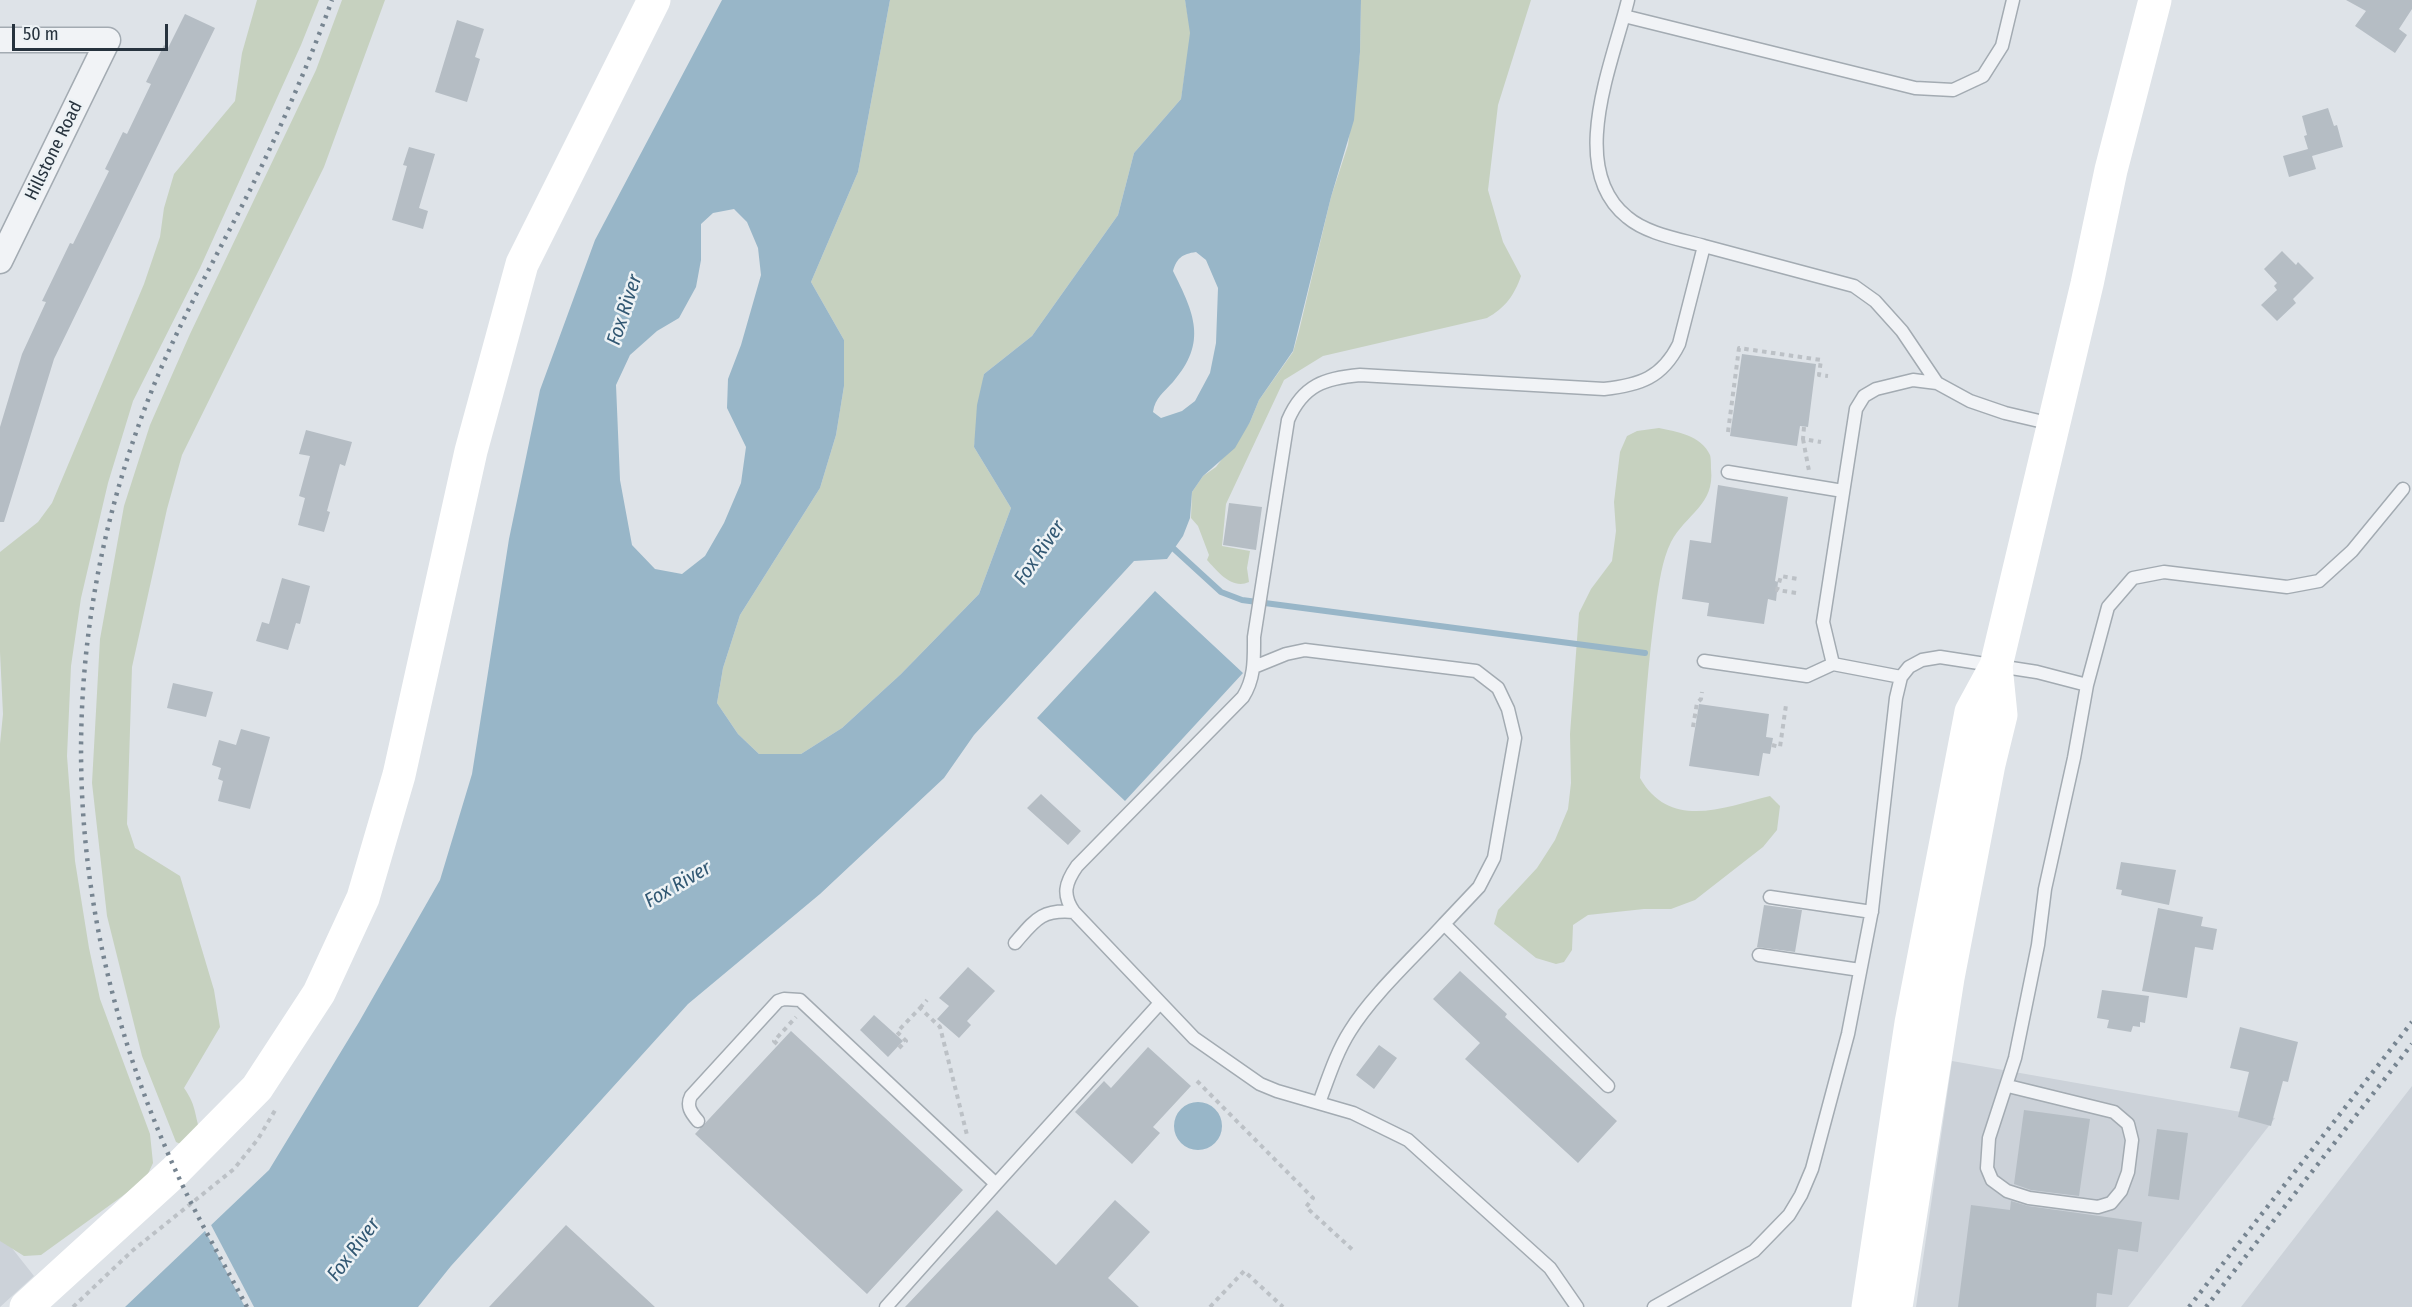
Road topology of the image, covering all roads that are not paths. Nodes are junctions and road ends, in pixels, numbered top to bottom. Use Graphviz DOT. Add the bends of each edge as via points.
graph roads {
  1 [pos="654,0"];
  2 [pos="1628,0"];
  3 [pos="2013,0"];
  4 [pos="2155,0"];
  5 [pos="1624,16"];
  6 [pos="0,40"];
  7 [pos="1704,246"];
  8 [pos="0,261"];
  9 [pos="1937,383"];
  10 [pos="2054,424"];
  11 [pos="1728,472"];
  12 [pos="2403,489"];
  13 [pos="1843,491"];
  14 [pos="1704,662"];
  15 [pos="1833,664"];
  16 [pos="1996,666"];
  17 [pos="1254,667"];
  18 [pos="1901,677"];
  19 [pos="2087,685"];
  20 [pos="1770,897"];
  21 [pos="1074,912"];
  22 [pos="1872,912"];
  23 [pos="1444,924"];
  24 [pos="1016,943"];
  25 [pos="1759,955"];
  26 [pos="1860,970"];
  27 [pos="1160,1003"];
  28 [pos="1608,1086"];
  29 [pos="2007,1086"];
  30 [pos="1319,1103"];
  31 [pos="698,1121"];
  32 [pos="996,1184"];
  33 [pos="27,1307"];
  34 [pos="886,1307"];
  35 [pos="1577,1307"];
  36 [pos="1654,1307"];
  37 [pos="1868,1307"];
  38 [pos="1896,1307"];
  1 -- 33 [label="main road" via="522,264 471,451 399,775 363,897 319,993 257,1088 174,1172"];
  2 -- 5 [label="lane"];
  3 -- 5 [label="lane" via="2002,46 1983,76 1953,90 1916,88"];
  4 -- 10 [label="main road" via="2111,171"];
  5 -- 7 [label="lane" via="1596,132 1600,176 1613,203 1631,220"];
  6 -- 8 [label="street, Hillstone Road" via="108,40"];
  7 -- 9 [label="lane" via="1854,286 1875,301 1902,331"];
  7 -- 17 [label="lane" via="1678,346 1659,371 1644,382 1604,389 1360,375 1338,377 1305,393 1288,420 1254,637"];
  9 -- 10 [label="lane" via="1970,401"];
  9 -- 13 [label="lane" via="1913,380 1864,396 1856,409"];
  10 -- 16 [label="main road"];
  11 -- 13 [label="lane"];
  12 -- 19 [label="lane" via="2352,550 2319,581 2287,587 2164,572 2133,578 2108,607"];
  13 -- 15 [label="lane" via="1823,622"];
  14 -- 15 [label="lane" via="1807,676"];
  15 -- 18 [label="lane"];
  16 -- 18 [label="lane" via="1940,657 1922,660"];
  16 -- 19 [label="lane"];
  16 -- 37 [label="main road" via="1971,712 1911,1023"];
  16 -- 38 [label="main road" via="2001,715 1948,978"];
  17 -- 21 [label="lane" via="1243,697 1077,866 1066,883 1065,893"];
  17 -- 23 [label="lane" via="1305,650 1476,672 1498,688 1515,738 1494,858 1479,887"];
  18 -- 22 [label="lane"];
  19 -- 29 [label="lane"];
  20 -- 22 [label="lane"];
  21 -- 24 [label="lane" via="1049,912 1037,918"];
  21 -- 27 [label="lane"];
  22 -- 26 [label="lane"];
  23 -- 28 [label="lane"];
  23 -- 30 [label="lane" via="1349,1032"];
  25 -- 26 [label="lane"];
  26 -- 36 [label="lane" via="1848,1034 1812,1169 1789,1215 1754,1251"];
  27 -- 30 [label="lane" via="1194,1038 1260,1084"];
  27 -- 32 [label="lane"];
  29 -- 29 [label="lane" via="1989,1138 1987,1168 1992,1180 2007,1191 2029,1198 2098,1207 2111,1203 2128,1172 2132,1140 2127,1124 2114,1112"];
  30 -- 35 [label="lane" via="1353,1113 1408,1140 1550,1268"];
  31 -- 32 [label="lane" via="689,1108 691,1096 778,1002 800,1000"];
  32 -- 34 [label="lane"];
}
